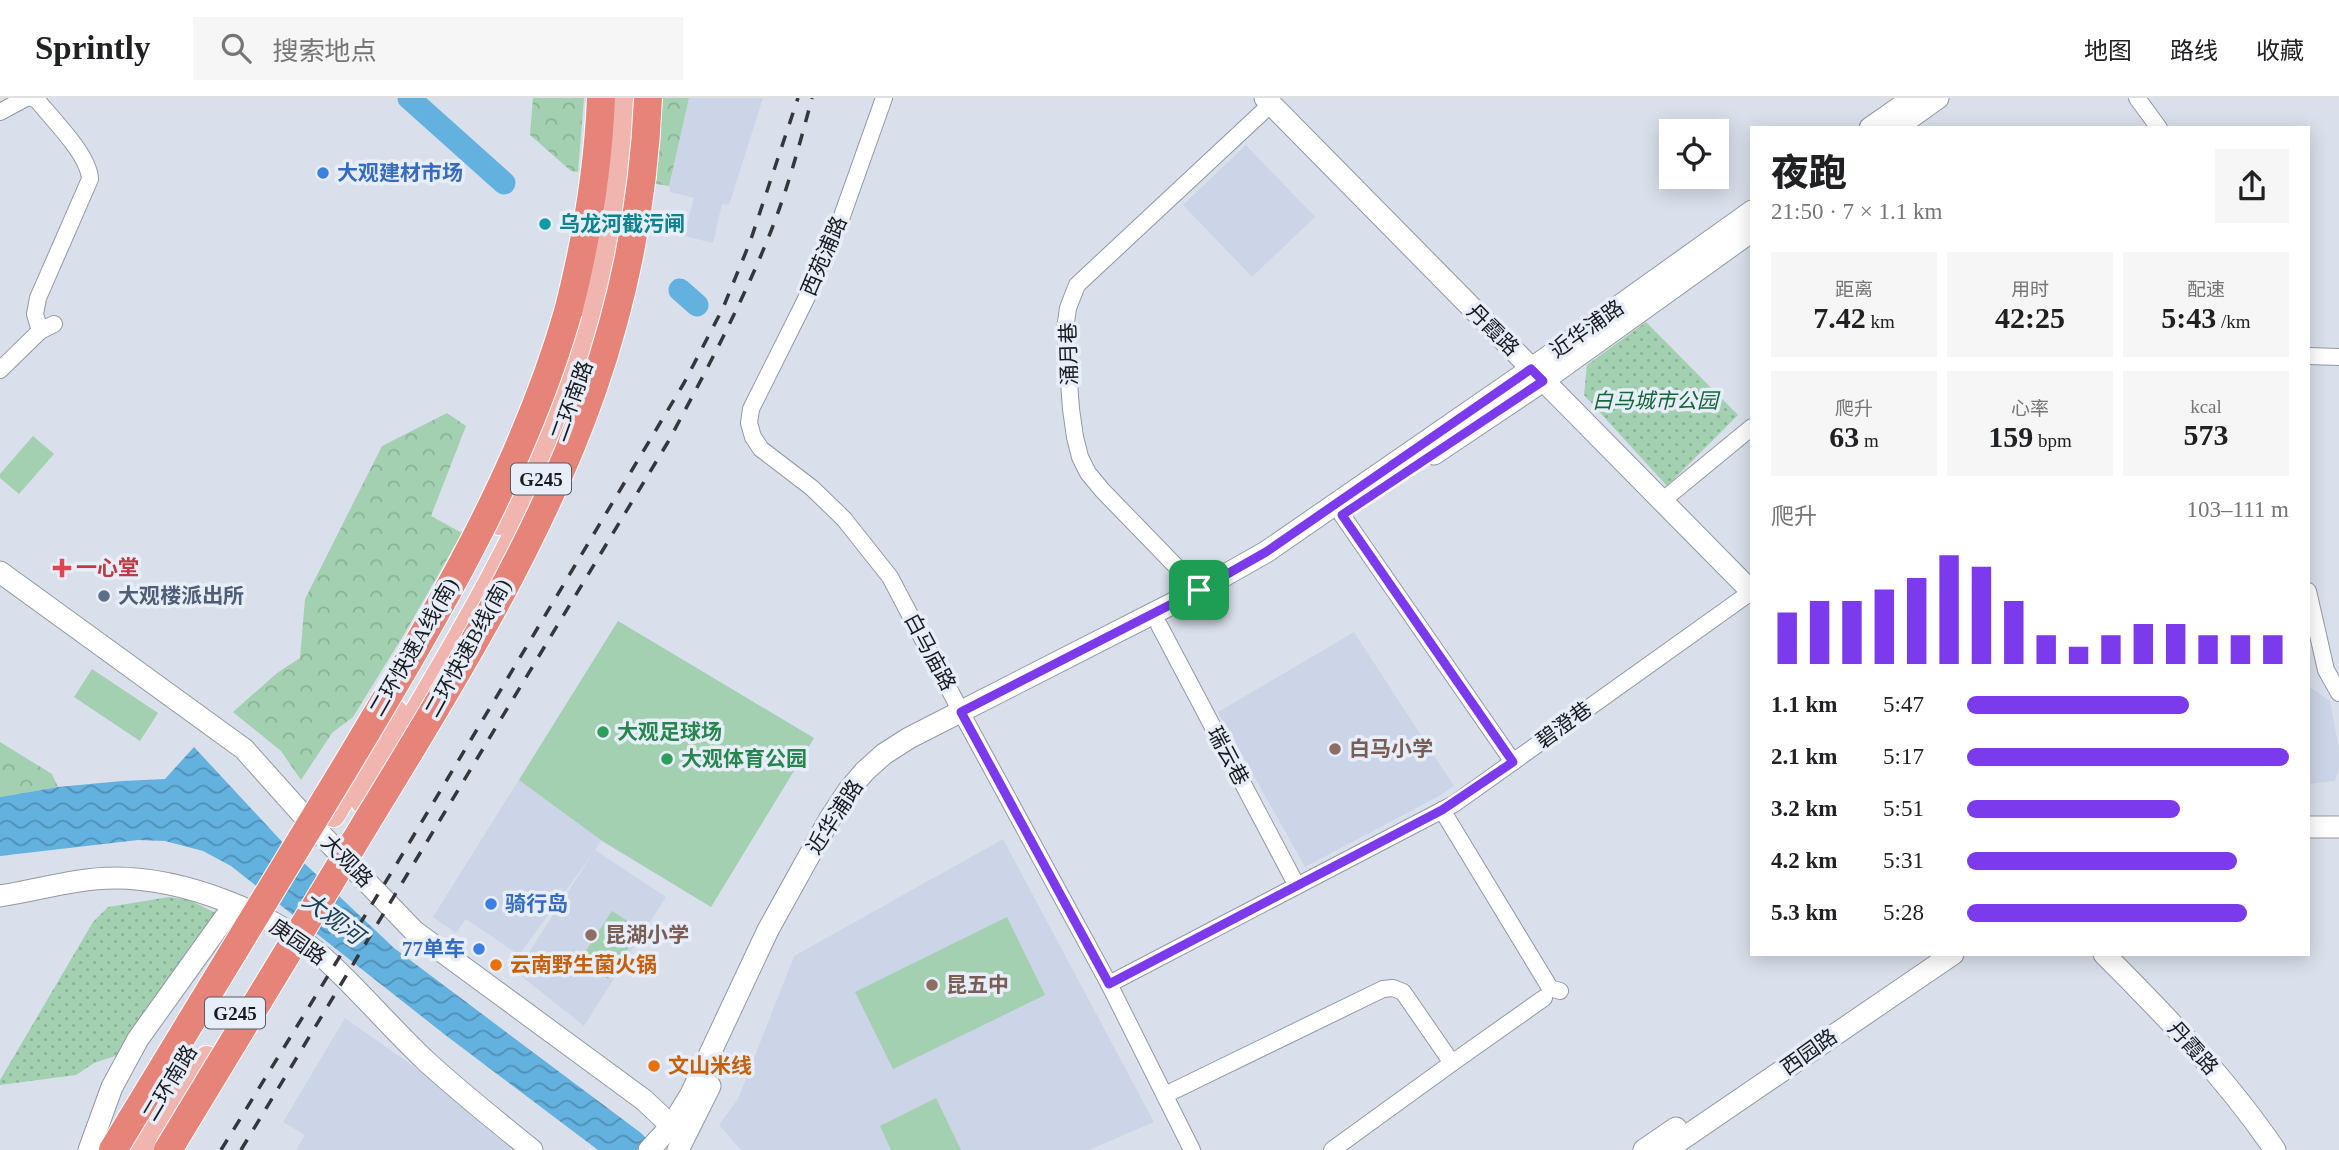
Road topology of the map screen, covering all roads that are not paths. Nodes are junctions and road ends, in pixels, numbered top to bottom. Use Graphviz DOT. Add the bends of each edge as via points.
graph roads {
  1 [pos="26,98"];
  2 [pos="32,98"];
  3 [pos="587,98"];
  4 [pos="601,98"];
  5 [pos="615,98"];
  6 [pos="634,98"];
  7 [pos="648,98"];
  8 [pos="884,98"];
  9 [pos="1913,98"];
  10 [pos="1938,98"];
  11 [pos="2137,98"];
  12 [pos="1268,101"];
  13 [pos="0,112"];
  14 [pos="1873,126"];
  15 [pos="1899,126"];
  16 [pos="2158,126"];
  17 [pos="1750,213"];
  18 [pos="1750,232"];
  19 [pos="568,312"];
  20 [pos="2310,356"];
  21 [pos="2339,357"];
  22 [pos="0,370"];
  23 [pos="1537,375"];
  24 [pos="751,409"];
  25 [pos="1750,429"];
  26 [pos="1662,501"];
  27 [pos="1342,515"];
  28 [pos="0,572"];
  29 [pos="1750,591"];
  30 [pos="1750,593"];
  31 [pos="1202,594"];
  32 [pos="2310,609"];
  33 [pos="1159,625"];
  34 [pos="2312,627"];
  35 [pos="2339,693"];
  36 [pos="964,719"];
  37 [pos="1513,762"];
  38 [pos="1442,810"];
  39 [pos="2310,815"];
  40 [pos="2339,815"];
  41 [pos="2310,827"];
  42 [pos="2339,827"];
  43 [pos="1297,886"];
  44 [pos="0,897"];
  45 [pos="234,905"];
  46 [pos="262,949"];
  47 [pos="1925,956"];
  48 [pos="1949,956"];
  49 [pos="2106,956"];
  50 [pos="1109,984"];
  51 [pos="1560,991"];
  52 [pos="1544,998"];
  53 [pos="1452,1063"];
  54 [pos="190,1068"];
  55 [pos="1165,1096"];
  56 [pos="682,1141"];
  57 [pos="652,1146"];
  58 [pos="89,1150"];
  59 [pos="115,1150"];
  60 [pos="130,1150"];
  61 [pos="152,1150"];
  62 [pos="166,1150"];
  63 [pos="532,1150"];
  64 [pos="1192,1150"];
  65 [pos="1332,1150"];
  66 [pos="1644,1150"];
  67 [pos="1666,1150"];
  68 [pos="2275,1150"];
  1 -- 13 [label="street"];
  2 -- 22 [label="street" via="84,159 90,178 38,298 35,314 47,327"];
  3 -- 19 [label="highway" via="584,199"];
  4 -- 19 [label="highway, 二环快速A线(南)" via="591,200"];
  5 -- 6 [label="main road, 二环南路 / G245" via="596,255 575,338 546,420 469,579 341,819 422,702 535,492 571,407 617,246"];
  7 -- 62 [label="highway, 二环快速B线(南), bridge" via="640,193 619,300 592,392 548,498 416,741"];
  8 -- 24 [label="street, 西苑浦路" via="841,219"];
  9 -- 14 [label="street"];
  10 -- 15 [label="street"];
  11 -- 16 [label="street"];
  12 -- 23 [label="street, 丹霞路"];
  12 -- 31 [label="street, 涌月巷" via="1077,285 1065,329 1074,437 1088,473"];
  17 -- 23 [label="street, 近华浦路"];
  18 -- 23 [label="street, 近华浦路"];
  19 -- 59 [label="highway, 二环快速A线(南), bridge" via="524,435 457,572 356,750"];
  20 -- 21 [label="street"];
  23 -- 26 [label="street, 丹霞路"];
  23 -- 27 [label="street, 近华浦路"];
  23 -- 31 [label="street, 近华浦路"];
  24 -- 36 [label="street, 白马庙路" via="749,423 761,449 844,519 890,577"];
  25 -- 26 [label="street"];
  26 -- 29 [label="street, 丹霞路"];
  27 -- 31 [label="street, 近华浦路" via="1272,561"];
  27 -- 37 [label="street"];
  28 -- 56 [label="street, 大观路" via="244,748 414,931 650,1105"];
  30 -- 37 [label="street, 碧澄巷"];
  31 -- 33 [label="street, 近华浦路"];
  31 -- 36 [label="street, 近华浦路"];
  32 -- 34 [label="street"];
  33 -- 36 [label="street, 近华浦路"];
  33 -- 43 [label="street, 瑞云巷"];
  34 -- 35 [label="street"];
  36 -- 50 [label="street, 白马庙路"];
  36 -- 56 [label="street, 近华浦路" via="884,754 848,791 768,930 692,1091"];
  37 -- 38 [label="street, 碧澄巷"];
  38 -- 43 [label="street, 碧澄巷"];
  38 -- 51 [label="street" via="1550,988"];
  39 -- 40 [label="street"];
  41 -- 42 [label="street"];
  43 -- 50 [label="street, 碧澄巷"];
  44 -- 45 [label="street, 庚园路" via="113,878 195,889"];
  45 -- 58 [label="street" via="138,1039 112,1087"];
  45 -- 63 [label="street, 庚园路" via="284,928 323,958 425,1060"];
  46 -- 54 [label="main road, 二环南路 / G245"];
  47 -- 66 [label="street, 西园路"];
  48 -- 67 [label="street, 西园路"];
  49 -- 68 [label="street, 丹霞路" via="2222,1081"];
  50 -- 55 [label="street, 白马庙路"];
  52 -- 53 [label="street"];
  53 -- 55 [label="street" via="1403,992 1383,989"];
  53 -- 65 [label="street"];
  54 -- 59 [label="street"];
  54 -- 60 [label="main road, 二环南路 / G245"];
  54 -- 61 [label="main road, 二环南路 / G245"];
  54 -- 62 [label="street"];
  55 -- 64 [label="street, 白马庙路"];
  56 -- 57 [label="street, 近华浦路"];
}
